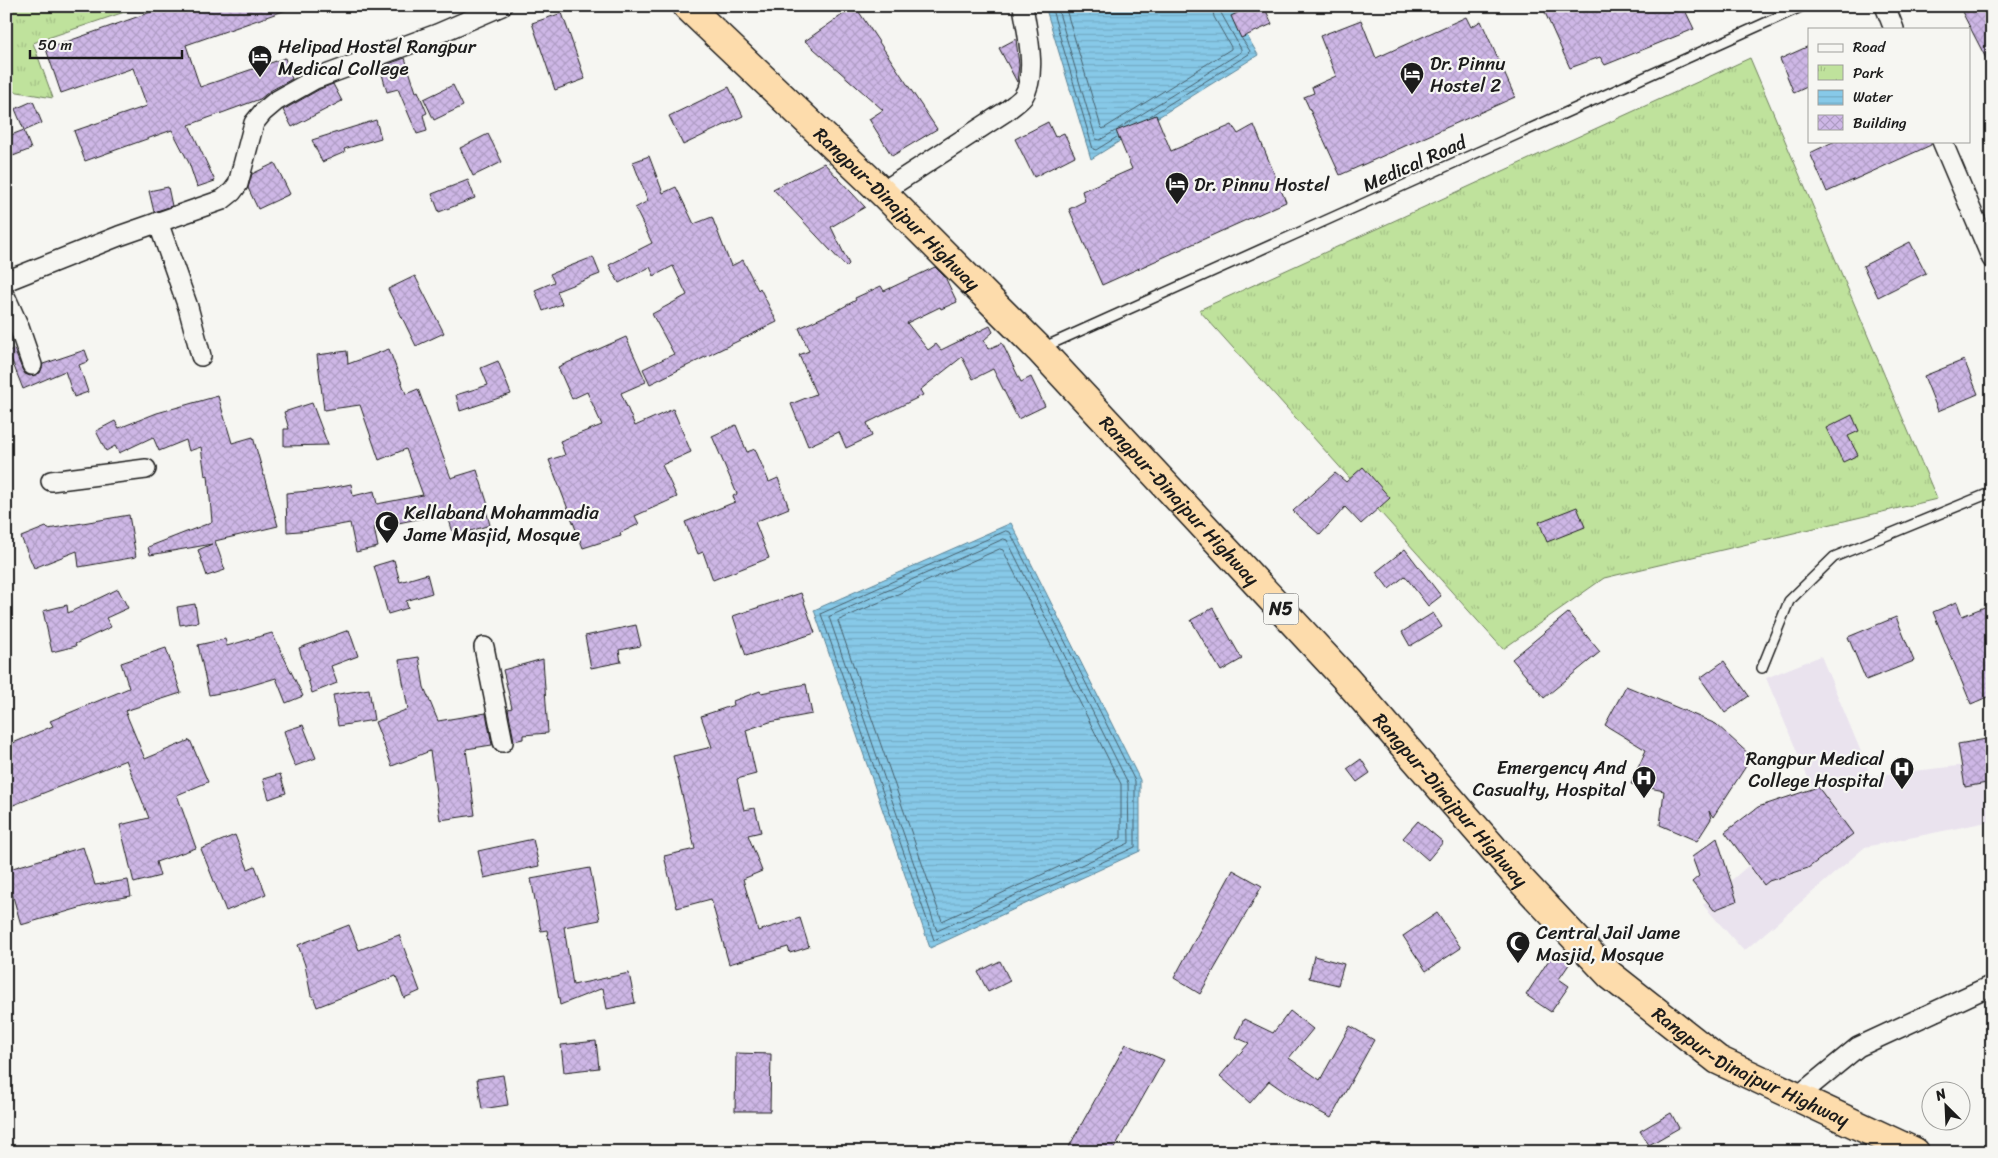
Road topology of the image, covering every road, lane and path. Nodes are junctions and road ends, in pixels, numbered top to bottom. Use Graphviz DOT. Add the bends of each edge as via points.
graph roads {
  1 [pos="502,6"];
  2 [pos="687,6"];
  3 [pos="1023,6"];
  4 [pos="1803,6"];
  5 [pos="1885,6"];
  6 [pos="1894,28"];
  7 [pos="1942,142"];
  8 [pos="882,192"];
  9 [pos="158,222"];
  10 [pos="1992,259"];
  11 [pos="6,281"];
  12 [pos="6,298"];
  13 [pos="1039,349"];
  14 [pos="201,356"];
  15 [pos="32,365"];
  16 [pos="146,469"];
  17 [pos="51,481"];
  18 [pos="1992,492"];
  19 [pos="484,647"];
  20 [pos="1762,668"];
  21 [pos="503,742"];
  22 [pos="1992,985"];
  23 [pos="1797,1097"];
  24 [pos="1915,1152"];
  1 -- 9 [label="street" via="315,79 276,100 254,123 238,184 232,192 222,200"];
  2 -- 8 [label="highway, Rangpur-Dinajpur Highway / N5"];
  3 -- 8 [label="street" via="1031,68 1022,98"];
  4 -- 13 [label="lane, Medical Road"];
  5 -- 6 [label="street"];
  7 -- 10 [label="street"];
  8 -- 13 [label="highway, Rangpur-Dinajpur Highway / N5"];
  9 -- 11 [label="street"];
  9 -- 14 [label="street" via="188,307"];
  12 -- 15 [label="street"];
  13 -- 23 [label="highway, Rangpur-Dinajpur Highway / N5" via="1345,678 1519,878 1610,975 1718,1060"];
  16 -- 17 [label="street"];
  18 -- 20 [label="lane" via="1834,558 1789,601"];
  19 -- 21 [label="street"];
  22 -- 23 [label="street" via="1858,1047"];
  23 -- 24 [label="highway, Rangpur-Dinajpur Highway / N5"];
}
